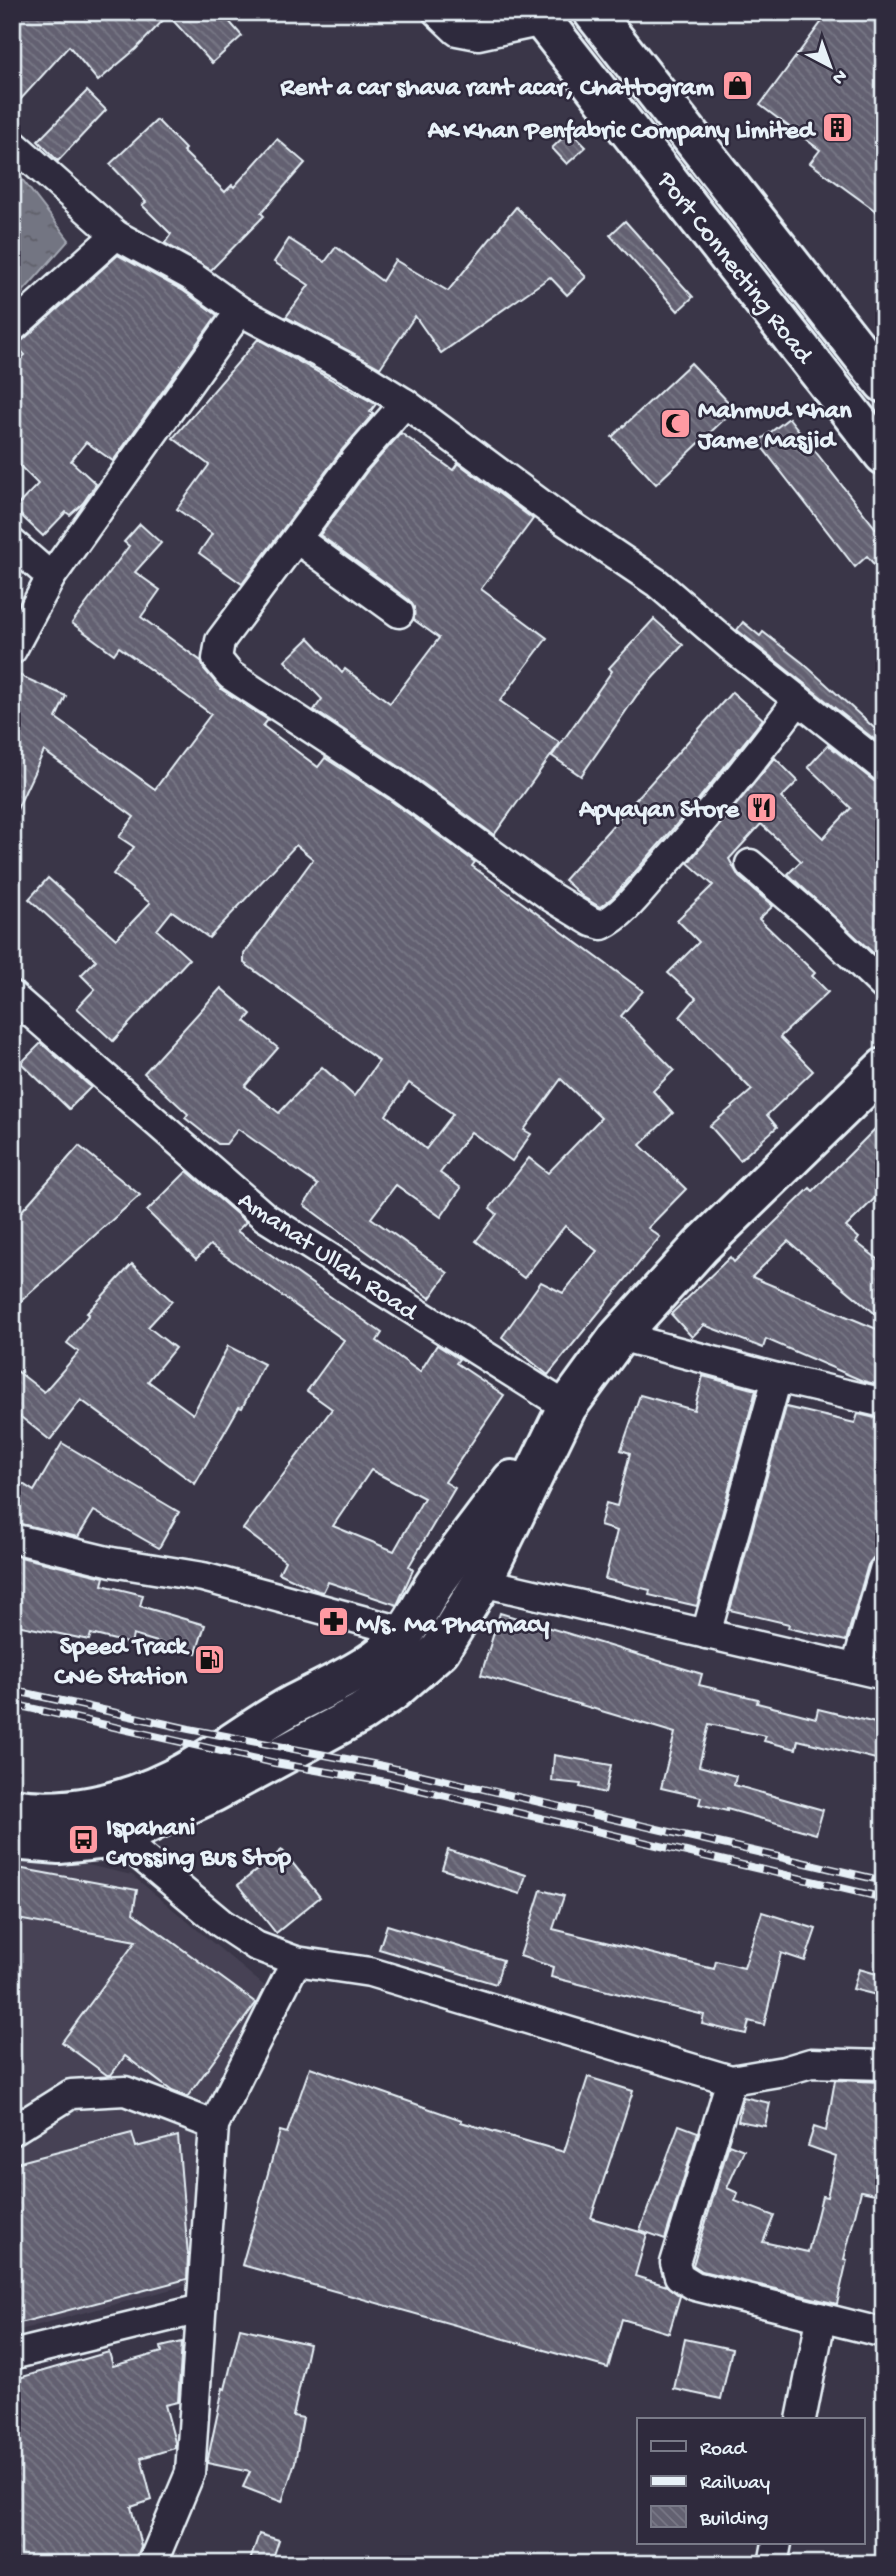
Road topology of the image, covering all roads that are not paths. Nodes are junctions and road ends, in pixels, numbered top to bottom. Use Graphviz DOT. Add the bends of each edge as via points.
graph roads {
  1 [pos="437,12"];
  2 [pos="593,12"];
  3 [pos="539,16"];
  4 [pos="12,143"];
  5 [pos="116,235"];
  6 [pos="240,311"];
  7 [pos="12,328"];
  8 [pos="884,383"];
  9 [pos="405,403"];
  10 [pos="884,455"];
  11 [pos="297,539"];
  12 [pos="12,542"];
  13 [pos="51,577"];
  14 [pos="399,613"];
  15 [pos="12,650"];
  16 [pos="798,700"];
  17 [pos="884,768"];
  18 [pos="750,864"];
  19 [pos="884,986"];
  20 [pos="12,996"];
  21 [pos="884,1068"];
  22 [pos="620,1336"];
  23 [pos="777,1378"];
  24 [pos="884,1403"];
  25 [pos="567,1408"];
  26 [pos="548,1446"];
  27 [pos="12,1538"];
  28 [pos="884,1570"];
  29 [pos="482,1582"];
  30 [pos="405,1632"];
  31 [pos="706,1634"];
  32 [pos="856,1668"];
  33 [pos="884,1675"];
  34 [pos="86,1807"];
  35 [pos="12,1808"];
  36 [pos="117,1838"];
  37 [pos="12,1840"];
  38 [pos="296,1961"];
  39 [pos="884,2065"];
  40 [pos="731,2080"];
  41 [pos="214,2125"];
  42 [pos="12,2131"];
  43 [pos="201,2309"];
  44 [pos="821,2319"];
  45 [pos="884,2333"];
  46 [pos="12,2355"];
  47 [pos="801,2418"];
  48 [pos="777,2544"];
  49 [pos="152,2564"];
  50 [pos="773,2564"];
  1 -- 3 [label="street" via="457,31 478,35"];
  2 -- 8 [label="highway, Port Connecting Road"];
  3 -- 10 [label="highway, Port Connecting Road"];
  4 -- 5 [label="street"];
  5 -- 6 [label="street" via="191,276"];
  5 -- 7 [label="street"];
  6 -- 9 [label="street"];
  6 -- 13 [label="street"];
  9 -- 11 [label="street" via="355,460"];
  9 -- 16 [label="street" via="657,583"];
  11 -- 14 [label="street"];
  11 -- 16 [label="street" via="220,641 217,659 230,675 396,784 551,897 601,925 617,918 728,790"];
  12 -- 13 [label="street"];
  13 -- 15 [label="street"];
  16 -- 17 [label="street"];
  18 -- 19 [label="street"];
  20 -- 25 [label="street, Amanat Ullah Road" via="265,1217"];
  21 -- 22 [label="highway" via="700,1247"];
  22 -- 23 [label="street"];
  22 -- 25 [label="highway"];
  23 -- 24 [label="street"];
  23 -- 31 [label="street"];
  25 -- 26 [label="highway"];
  26 -- 29 [label="highway"];
  26 -- 30 [label="highway" via="512,1479"];
  27 -- 30 [label="street" via="112,1562 203,1577"];
  28 -- 32 [label="street"];
  29 -- 31 [label="street"];
  29 -- 36 [label="highway" via="440,1650 392,1692 214,1792"];
  30 -- 34 [label="highway" via="382,1654 172,1779 119,1800"];
  31 -- 32 [label="street"];
  32 -- 33 [label="street"];
  34 -- 35 [label="highway" via="60,1811"];
  34 -- 36 [label="street"];
  36 -- 37 [label="highway" via="59,1844"];
  36 -- 38 [label="street" via="221,1923 256,1946"];
  38 -- 40 [label="street" via="370,1972"];
  38 -- 41 [label="street"];
  39 -- 40 [label="street" via="811,2063"];
  40 -- 44 [label="street" via="675,2263 679,2276 695,2286"];
  41 -- 42 [label="street" via="125,2091 71,2094"];
  41 -- 43 [label="street"];
  43 -- 46 [label="street"];
  43 -- 49 [label="street" via="190,2473"];
  44 -- 45 [label="street"];
  44 -- 47 [label="street"];
  48 -- 50 [label="street"];
}
